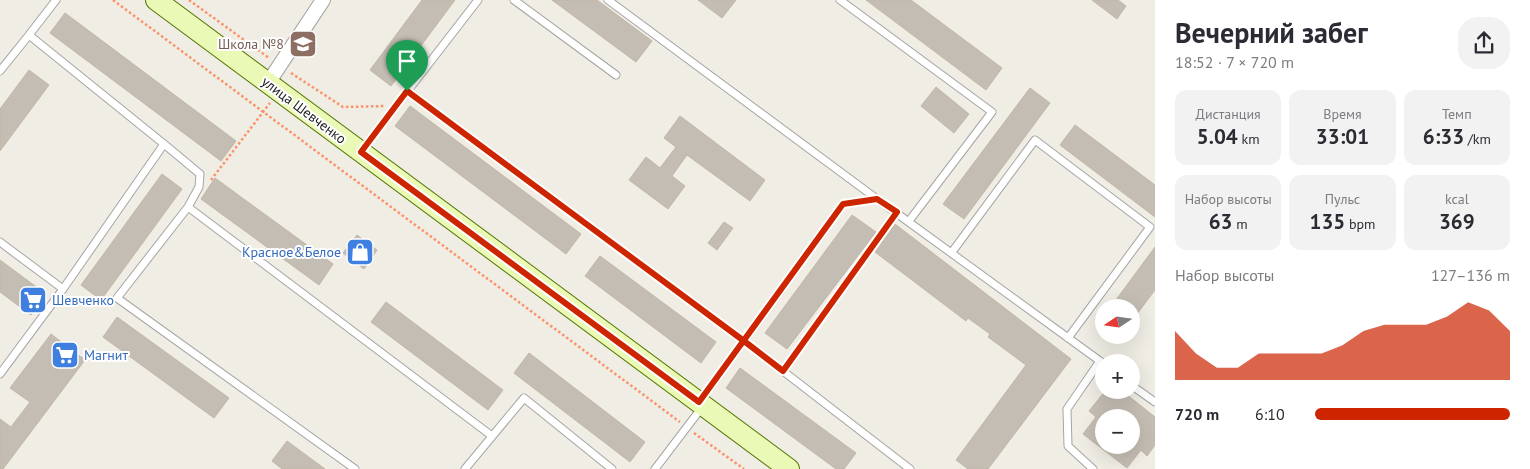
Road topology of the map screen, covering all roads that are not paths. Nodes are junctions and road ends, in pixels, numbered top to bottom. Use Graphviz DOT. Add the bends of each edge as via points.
graph roads {
  1 [pos="56,0"];
  2 [pos="156,0"];
  3 [pos="323,0"];
  4 [pos="478,0"];
  5 [pos="514,0"];
  6 [pos="608,0"];
  7 [pos="840,0"];
  8 [pos="29,35"];
  9 [pos="1,67"];
  10 [pos="616,75"];
  11 [pos="273,87"];
  12 [pos="407,91"];
  13 [pos="164,144"];
  14 [pos="361,152"];
  15 [pos="877,199"];
  16 [pos="188,207"];
  17 [pos="897,212"];
  18 [pos="910,221"];
  19 [pos="0,242"];
  20 [pos="952,252"];
  21 [pos="63,289"];
  22 [pos="1068,338"];
  23 [pos="744,341"];
  24 [pos="1095,358"];
  25 [pos="783,371"];
  26 [pos="1095,372"];
  27 [pos="0,374"];
  28 [pos="1140,390"];
  29 [pos="1155,401"];
  30 [pos="701,404"];
  31 [pos="492,436"];
  32 [pos="355,469"];
  33 [pos="465,469"];
  34 [pos="612,469"];
  35 [pos="655,469"];
  36 [pos="789,469"];
  37 [pos="910,469"];
  38 [pos="1092,469"];
  1 -- 8 [label="lane"];
  2 -- 11 [label="street, улица Шевченко"];
  3 -- 11 [label="street"];
  4 -- 12 [label="lane"];
  5 -- 10 [label="lane"];
  6 -- 15 [label="lane"];
  7 -- 18 [label="lane" via="992,112"];
  8 -- 9 [label="lane"];
  8 -- 13 [label="lane"];
  11 -- 14 [label="street, улица Шевченко"];
  12 -- 14 [label="lane"];
  12 -- 23 [label="lane"];
  13 -- 16 [label="lane" via="200,174 199,187"];
  13 -- 21 [label="lane"];
  14 -- 30 [label="street, улица Шевченко"];
  15 -- 17 [label="lane"];
  15 -- 23 [label="lane" via="843,204"];
  16 -- 31 [label="lane"];
  16 -- 32 [label="lane" via="117,298"];
  17 -- 18 [label="lane"];
  17 -- 25 [label="lane"];
  18 -- 20 [label="lane"];
  19 -- 21 [label="lane"];
  20 -- 22 [label="lane"];
  20 -- 22 [label="lane" via="1035,140 1150,227"];
  21 -- 27 [label="lane"];
  22 -- 24 [label="lane"];
  23 -- 25 [label="lane"];
  23 -- 30 [label="lane"];
  25 -- 37 [label="lane"];
  26 -- 38 [label="lane" via="1067,409 1068,446"];
  28 -- 29 [label="lane"];
  30 -- 35 [label="lane"];
  30 -- 36 [label="street, улица Шевченко"];
  31 -- 33 [label="lane"];
  31 -- 34 [label="lane" via="524,398"];
}
